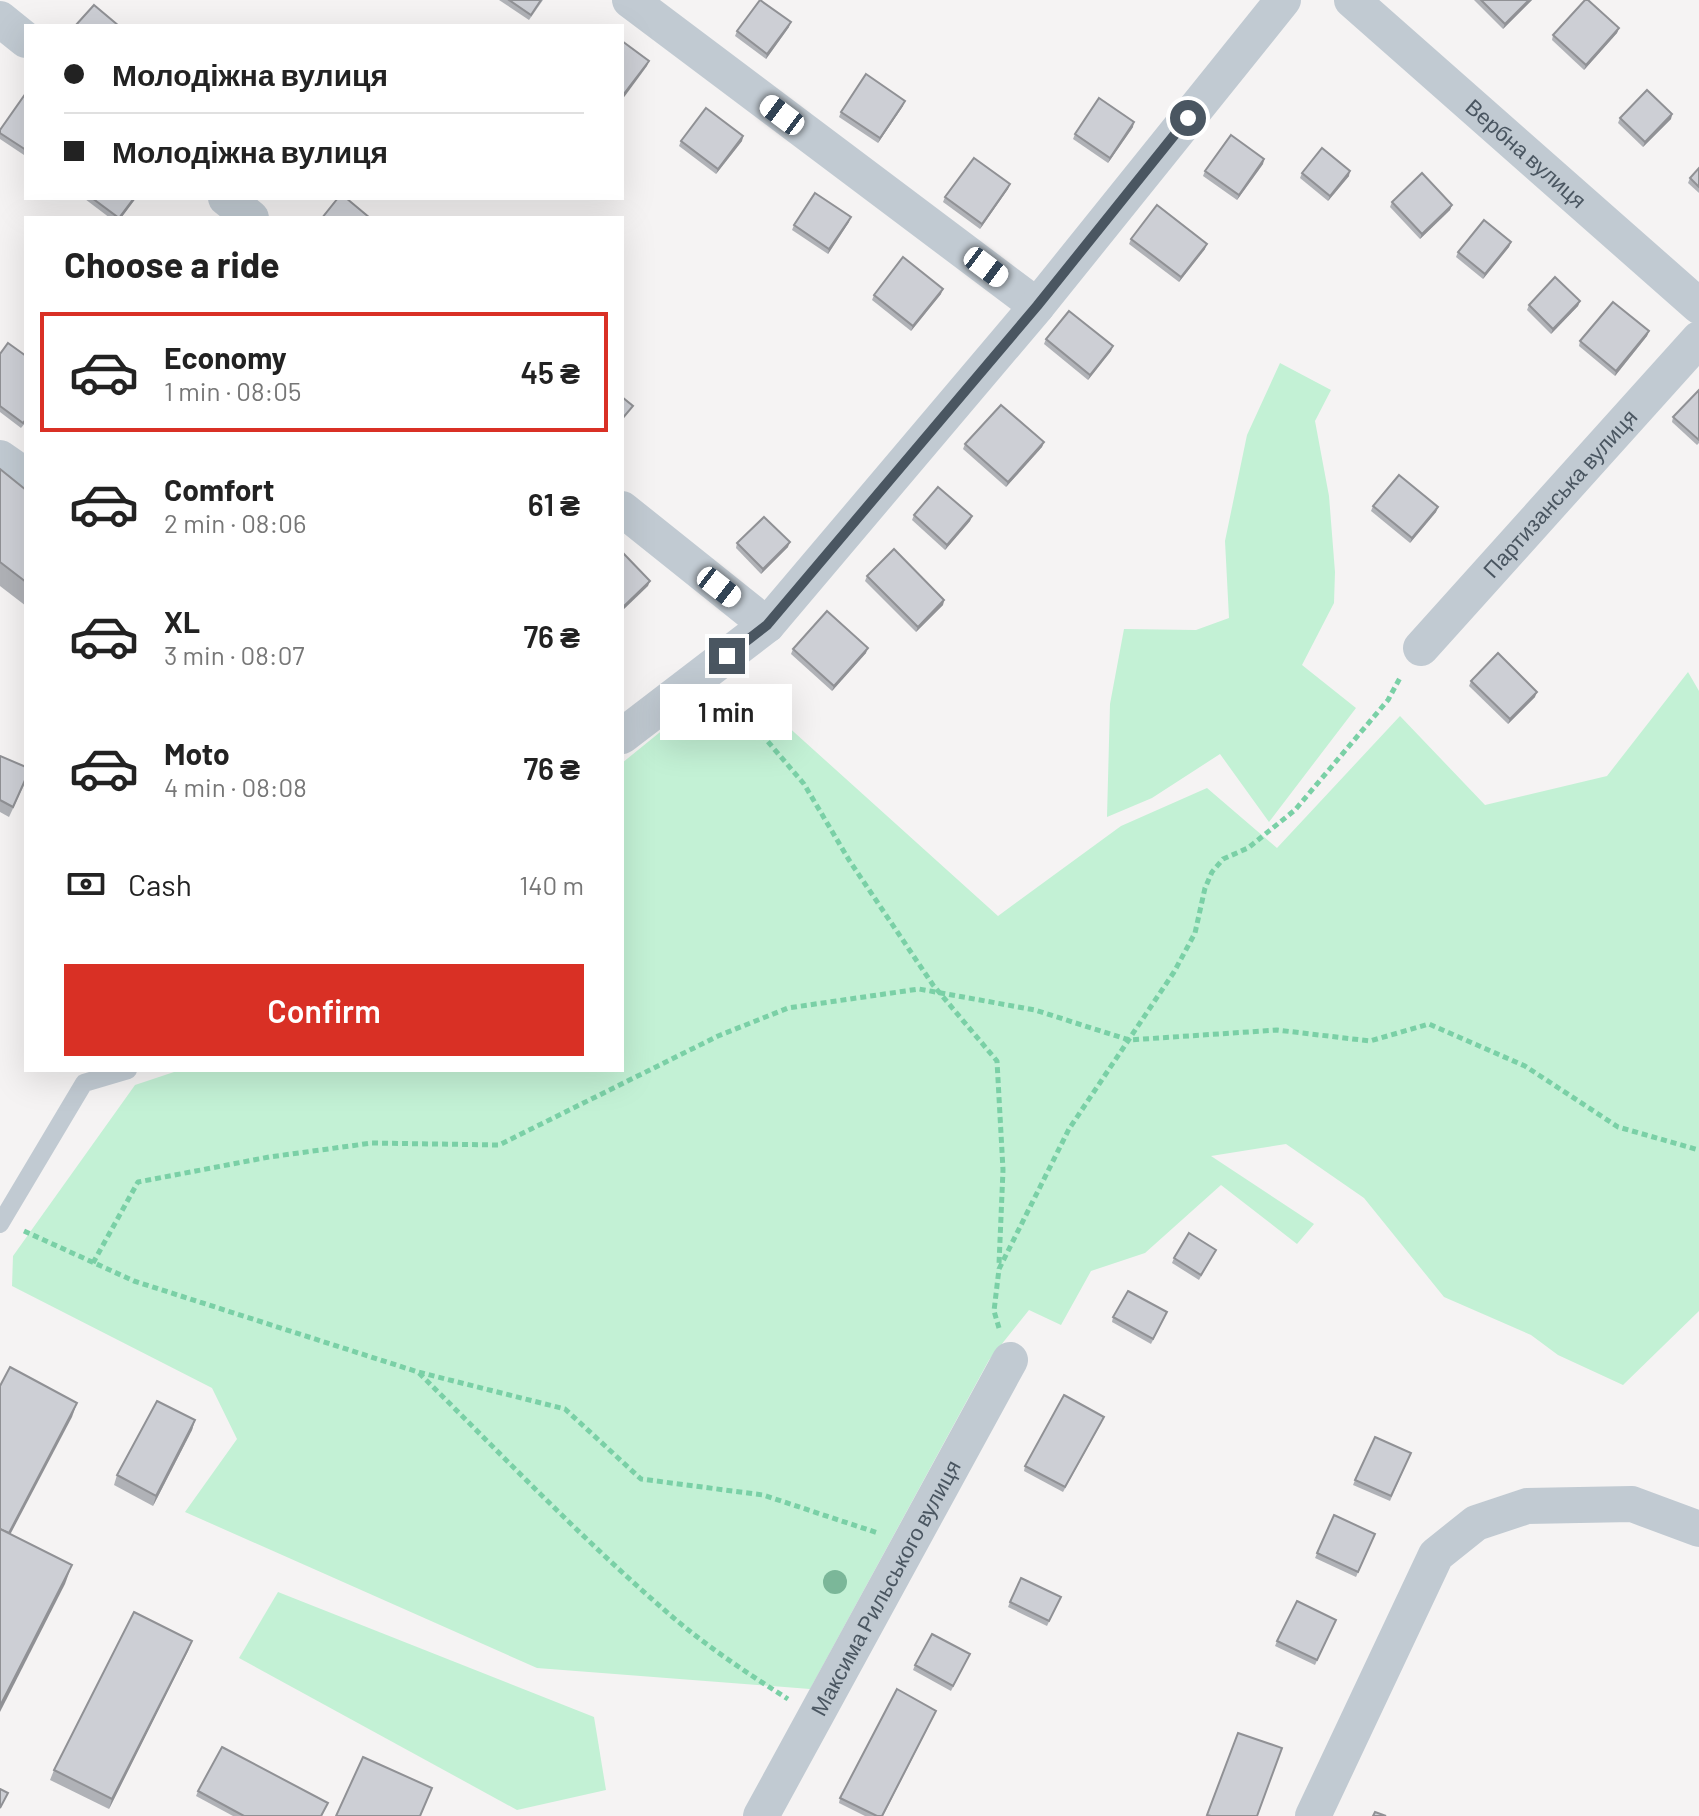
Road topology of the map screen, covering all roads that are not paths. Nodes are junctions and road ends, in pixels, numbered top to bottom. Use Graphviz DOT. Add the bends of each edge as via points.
graph roads {
  1 [pos="630,0"];
  2 [pos="1283,0"];
  3 [pos="1352,0"];
  4 [pos="0,19"];
  5 [pos="24,38"];
  6 [pos="228,200"];
  7 [pos="248,216"];
  8 [pos="1037,306"];
  9 [pos="1699,306"];
  10 [pos="1699,339"];
  11 [pos="0,458"];
  12 [pos="24,475"];
  13 [pos="624,511"];
  14 [pos="767,625"];
  15 [pos="1421,648"];
  16 [pos="624,734"];
  17 [pos="115,1072"];
  18 [pos="89,1076"];
  19 [pos="1,1221"];
  20 [pos="1010,1360"];
  21 [pos="1699,1529"];
  22 [pos="761,1816"];
  23 [pos="1313,1816"];
  1 -- 8 [label="street"];
  2 -- 8 [label="street"];
  3 -- 9 [label="street, Вербна вулиця"];
  4 -- 5 [label="street"];
  6 -- 7 [label="street"];
  8 -- 14 [label="street"];
  10 -- 15 [label="street, Партизанська вулиця"];
  11 -- 12 [label="street"];
  13 -- 14 [label="street"];
  14 -- 16 [label="street"];
  17 -- 18 [label="lane"];
  18 -- 19 [label="lane"];
  20 -- 22 [label="street, Максима Рильського вулиця"];
  21 -- 23 [label="street" via="1632,1504 1527,1506 1476,1523 1436,1555"];
}
